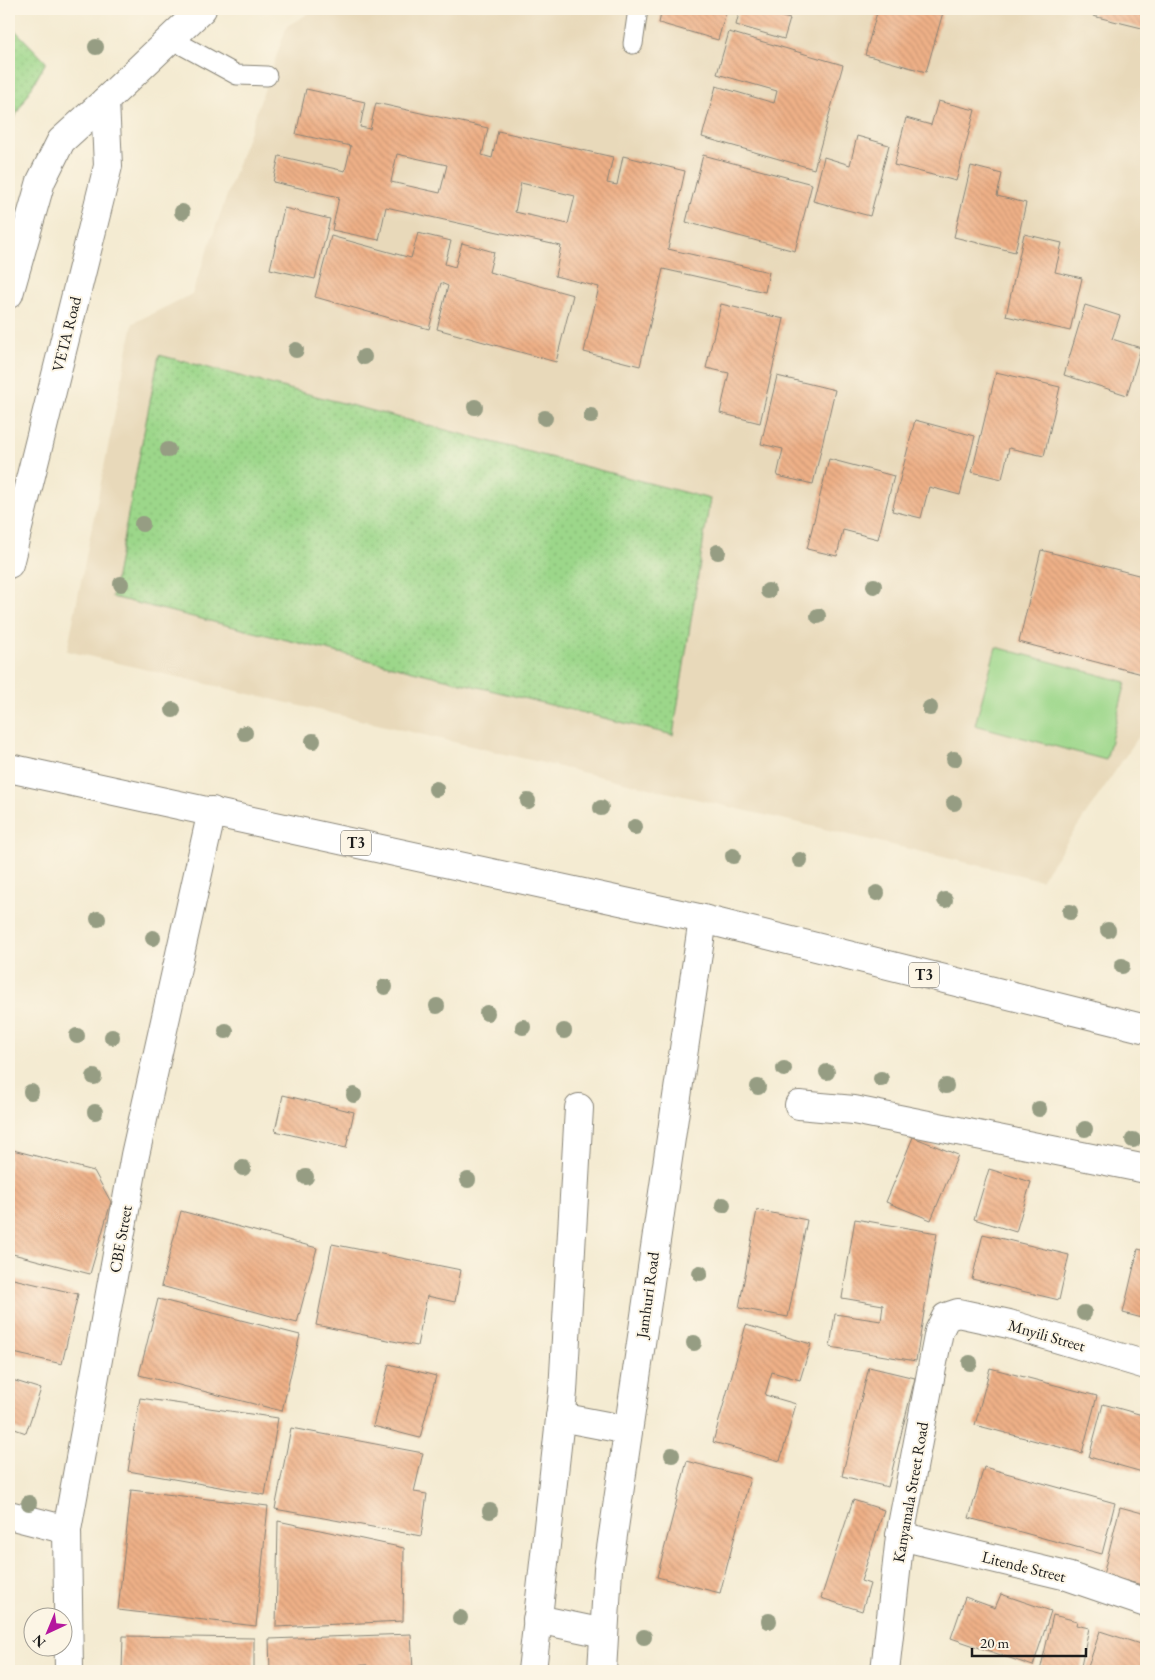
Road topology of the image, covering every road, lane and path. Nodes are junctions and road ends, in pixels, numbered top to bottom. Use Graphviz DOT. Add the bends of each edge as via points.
graph roads {
  1 [pos="202,9"];
  2 [pos="638,9"];
  3 [pos="171,39"];
  4 [pos="633,44"];
  5 [pos="268,76"];
  6 [pos="105,101"];
  7 [pos="9,294"];
  8 [pos="9,564"];
  9 [pos="9,768"];
  10 [pos="212,811"];
  11 [pos="703,919"];
  12 [pos="1146,1029"];
  13 [pos="799,1106"];
  14 [pos="579,1108"];
  15 [pos="1146,1168"];
  16 [pos="946,1316"];
  17 [pos="1146,1365"];
  18 [pos="560,1417"];
  19 [pos="628,1430"];
  20 [pos="9,1515"];
  21 [pos="67,1530"];
  22 [pos="900,1536"];
  23 [pos="1146,1603"];
  24 [pos="537,1619"];
  25 [pos="604,1633"];
  26 [pos="69,1671"];
  27 [pos="532,1671"];
  28 [pos="602,1671"];
  29 [pos="885,1671"];
  1 -- 3 [label="main road"];
  2 -- 4 [label="lane"];
  3 -- 5 [label="lane" via="237,75"];
  3 -- 6 [label="main road"];
  6 -- 7 [label="main road" via="61,141 41,181"];
  6 -- 8 [label="main road, VETA Road" via="108,166"];
  9 -- 10 [label="main road, T3"];
  10 -- 11 [label="main road, T3"];
  10 -- 21 [label="main road, CBE Street" via="135,1155"];
  11 -- 12 [label="main road, T3"];
  11 -- 19 [label="main road, Jamhuri Road"];
  13 -- 15 [label="main road" via="854,1110"];
  14 -- 18 [label="main road"];
  16 -- 17 [label="main road, Mnyili Street" via="958,1313 1009,1324"];
  16 -- 22 [label="main road, Kanyamala Street Road" via="939,1331"];
  18 -- 19 [label="main road"];
  18 -- 24 [label="main road"];
  19 -- 25 [label="main road, Jamhuri Road" via="608,1569"];
  20 -- 21 [label="main road"];
  21 -- 26 [label="main road, CBE Street"];
  22 -- 23 [label="main road, Litende Street" via="1067,1576"];
  22 -- 29 [label="main road, Kanyamala Street Road"];
  24 -- 25 [label="main road"];
  24 -- 27 [label="main road"];
  25 -- 28 [label="main road, Jamhuri Road"];
}
